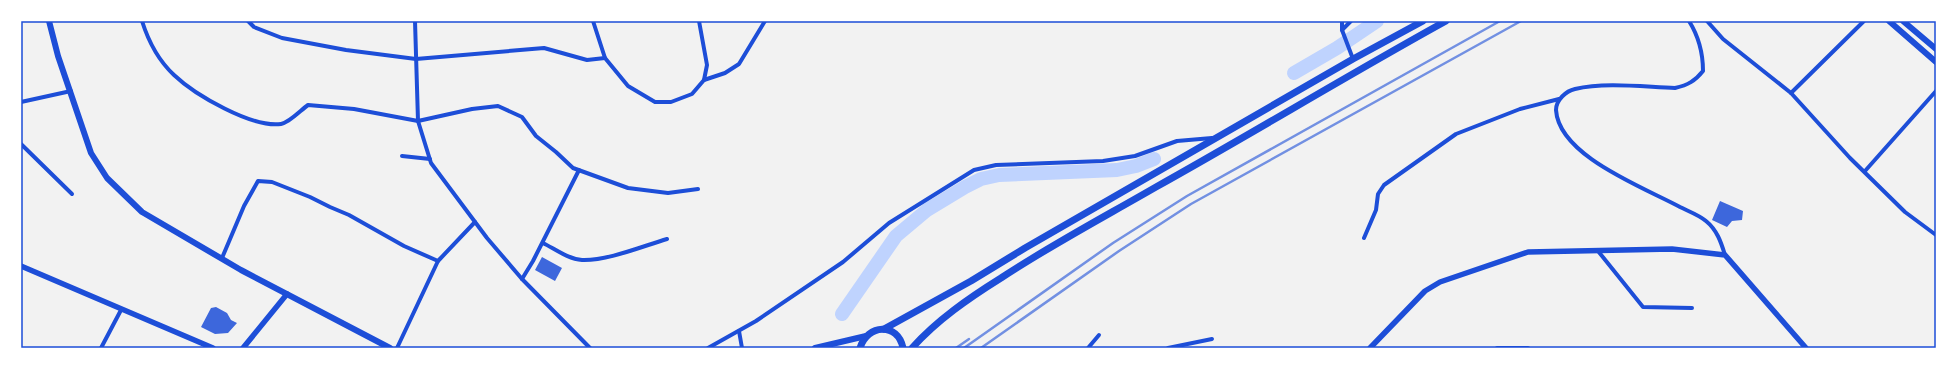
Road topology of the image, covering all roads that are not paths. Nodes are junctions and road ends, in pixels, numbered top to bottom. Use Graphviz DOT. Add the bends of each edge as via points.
graph roads {
  1 [pos="142,21"];
  2 [pos="248,21"];
  3 [pos="415,21"];
  4 [pos="593,21"];
  5 [pos="699,21"];
  6 [pos="765,21"];
  7 [pos="1342,21"];
  8 [pos="1351,21"];
  9 [pos="1423,21"];
  10 [pos="1446,21"];
  11 [pos="1689,21"];
  12 [pos="1707,21"];
  13 [pos="1864,21"];
  14 [pos="1888,21"];
  15 [pos="1904,21"];
  16 [pos="48,22"];
  17 [pos="1342,30"];
  18 [pos="1936,49"];
  19 [pos="605,58"];
  20 [pos="416,59"];
  21 [pos="1353,59"];
  22 [pos="1936,62"];
  23 [pos="704,80"];
  24 [pos="71,91"];
  25 [pos="1936,91"];
  26 [pos="1791,93"];
  27 [pos="1559,99"];
  28 [pos="21,102"];
  29 [pos="418,121"];
  30 [pos="1216,138"];
  31 [pos="21,144"];
  32 [pos="402,156"];
  33 [pos="430,159"];
  34 [pos="579,170"];
  35 [pos="1865,171"];
  36 [pos="698,189"];
  37 [pos="72,194"];
  38 [pos="475,222"];
  39 [pos="1936,235"];
  40 [pos="1364,238"];
  41 [pos="667,239"];
  42 [pos="543,243"];
  43 [pos="1598,250"];
  44 [pos="1726,255"];
  45 [pos="222,258"];
  46 [pos="438,261"];
  47 [pos="21,266"];
  48 [pos="522,279"];
  49 [pos="287,294"];
  50 [pos="1692,308"];
  51 [pos="121,310"];
  52 [pos="884,330"];
  53 [pos="739,331"];
  54 [pos="1099,335"];
  55 [pos="866,336"];
  56 [pos="1212,339"];
  57 [pos="101,348"];
  58 [pos="213,348"];
  59 [pos="243,348"];
  60 [pos="390,348"];
  61 [pos="397,348"];
  62 [pos="590,348"];
  63 [pos="708,348"];
  64 [pos="742,348"];
  65 [pos="815,348"];
  66 [pos="860,348"];
  67 [pos="903,348"];
  68 [pos="912,348"];
  69 [pos="1088,348"];
  70 [pos="1168,348"];
  71 [pos="1370,348"];
  72 [pos="1497,348"];
  73 [pos="1528,348"];
  74 [pos="1806,348"];
  1 -- 29 [label="street" via="148,40 174,75 204,97 264,124 282,124 308,105 354,109"];
  2 -- 20 [label="street" via="254,27 282,38"];
  3 -- 20 [label="street"];
  4 -- 19 [label="street"];
  5 -- 23 [label="street" via="707,65"];
  6 -- 23 [label="street" via="739,64 725,73"];
  7 -- 17 [label="street"];
  8 -- 17 [label="street"];
  9 -- 21 [label="main road"];
  10 -- 68 [label="main road" via="1358,69 1032,258 938,322"];
  11 -- 27 [label="street" via="1703,52 1703,71 1696,80 1686,86 1675,88 1600,86 1573,89"];
  12 -- 26 [label="street" via="1723,39"];
  13 -- 26 [label="street"];
  14 -- 22 [label="main road"];
  15 -- 18 [label="main road"];
  16 -- 24 [label="main road"];
  17 -- 21 [label="street"];
  19 -- 20 [label="street" via="587,60 544,48"];
  19 -- 23 [label="street" via="628,86 655,102 671,102 692,94"];
  20 -- 29 [label="street"];
  21 -- 30 [label="main road"];
  24 -- 28 [label="street"];
  24 -- 45 [label="main road" via="92,153 107,178 142,212"];
  25 -- 35 [label="street"];
  26 -- 35 [label="street"];
  27 -- 40 [label="street" via="1520,109 1456,134 1384,185 1378,194 1376,210"];
  27 -- 44 [label="street" via="1556,108 1558,124 1575,148 1594,162 1706,220 1720,238"];
  29 -- 33 [label="street"];
  29 -- 34 [label="street" via="498,106 522,117 536,136 573,168"];
  30 -- 52 [label="main road"];
  30 -- 53 [label="street" via="1177,141 1135,156 1103,162 996,165 974,170 889,223 843,262"];
  31 -- 37 [label="street"];
  32 -- 33 [label="street"];
  33 -- 38 [label="street"];
  34 -- 36 [label="street" via="628,188 668,193"];
  34 -- 42 [label="street"];
  35 -- 39 [label="street" via="1905,212"];
  38 -- 46 [label="street"];
  38 -- 48 [label="street"];
  41 -- 42 [label="street" via="612,256 582,260 567,256"];
  42 -- 48 [label="street"];
  43 -- 44 [label="street" via="1672,249"];
  43 -- 50 [label="street" via="1643,307"];
  43 -- 71 [label="street" via="1528,252 1440,282 1425,291"];
  44 -- 74 [label="street"];
  45 -- 46 [label="street" via="244,206 258,181 272,182 310,196 350,215 404,246"];
  45 -- 49 [label="main road"];
  46 -- 61 [label="street"];
  47 -- 51 [label="street"];
  48 -- 62 [label="street"];
  49 -- 59 [label="street"];
  49 -- 60 [label="main road"];
  51 -- 57 [label="street"];
  51 -- 58 [label="street"];
  52 -- 55 [label="main road" via="877,330"];
  52 -- 67 [label="main road" via="895,334"];
  53 -- 63 [label="street"];
  53 -- 64 [label="street"];
  54 -- 69 [label="street"];
  55 -- 65 [label="main road"];
  55 -- 66 [label="main road"];
  56 -- 70 [label="street"];
  72 -- 73 [label="street"];
}
